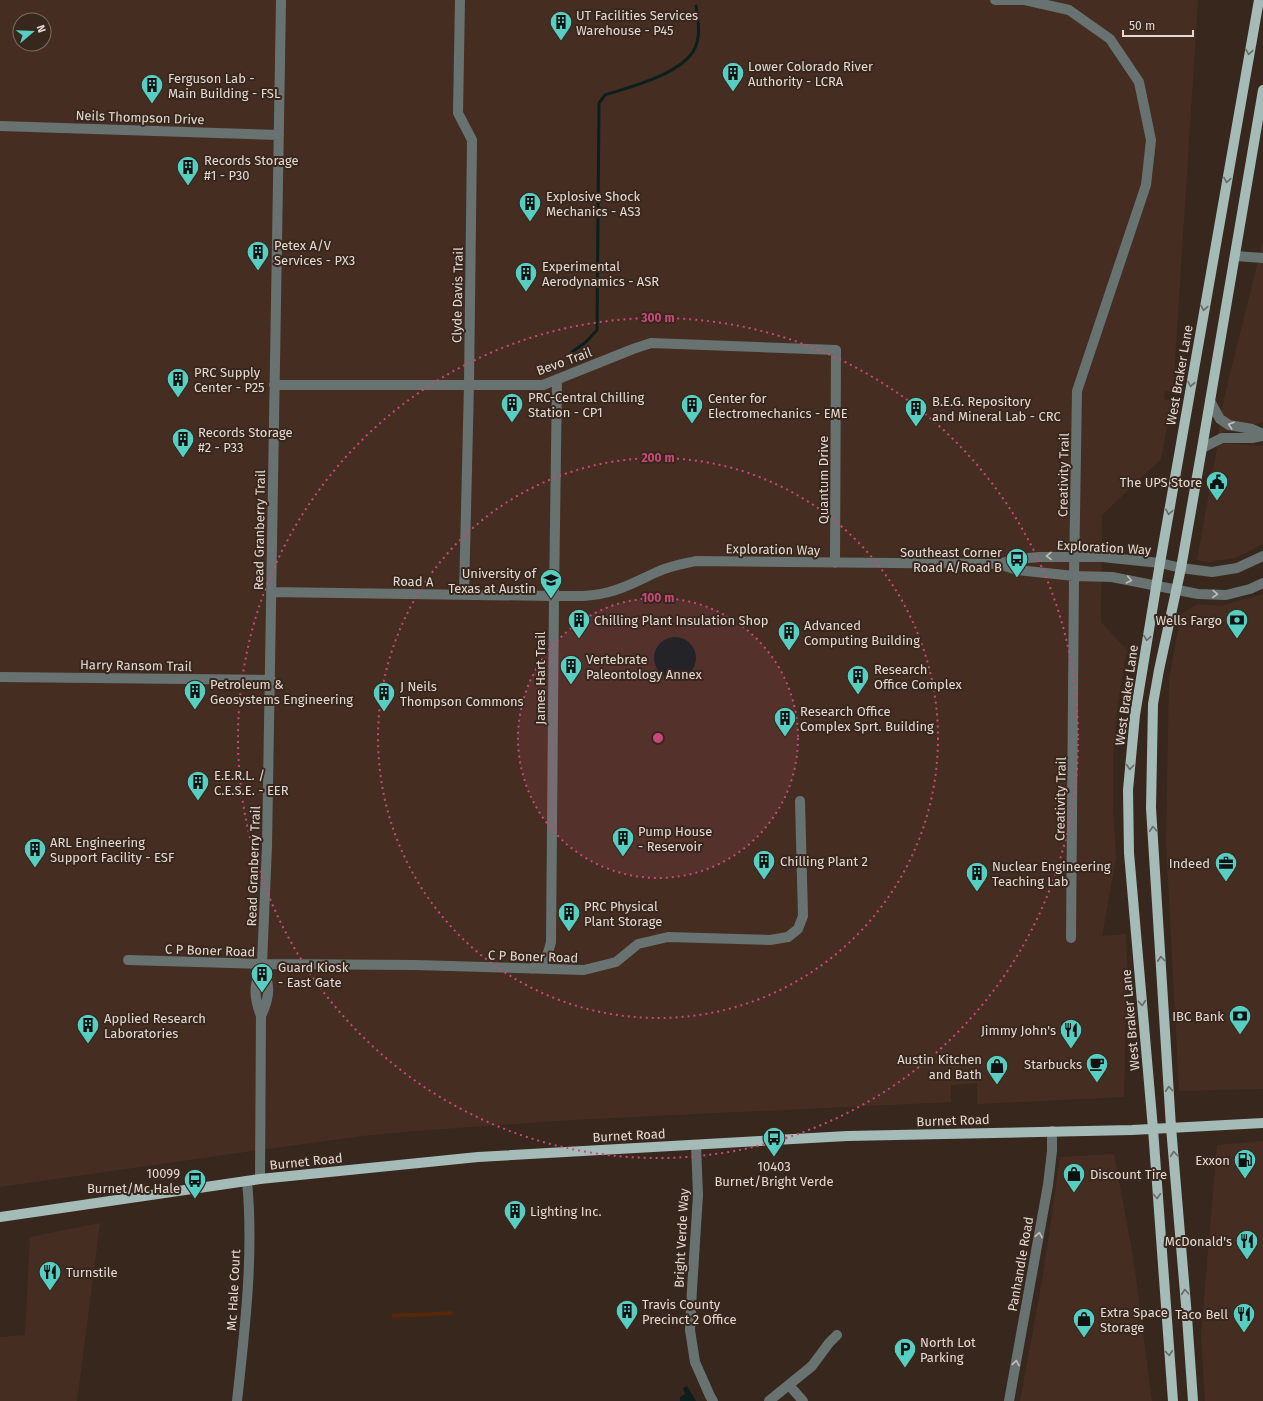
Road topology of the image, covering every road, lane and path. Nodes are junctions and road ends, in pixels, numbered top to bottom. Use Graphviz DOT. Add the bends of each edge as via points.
graph roads {
  1 [pos="281,0"];
  2 [pos="460,0"];
  3 [pos="995,0"];
  4 [pos="1259,0"];
  5 [pos="1263,90"];
  6 [pos="0,126"];
  7 [pos="279,135"];
  8 [pos="1235,256"];
  9 [pos="1263,258"];
  10 [pos="836,350"];
  11 [pos="557,379"];
  12 [pos="469,384"];
  13 [pos="274,385"];
  14 [pos="1210,401"];
  15 [pos="1263,435"];
  16 [pos="1202,448"];
  17 [pos="1074,556"];
  18 [pos="1263,556"];
  19 [pos="835,562"];
  20 [pos="1160,563"];
  21 [pos="999,564"];
  22 [pos="1181,568"];
  23 [pos="1074,576"];
  24 [pos="1263,583"];
  25 [pos="1156,586"];
  26 [pos="1176,589"];
  27 [pos="271,592"];
  28 [pos="464,594"];
  29 [pos="554,596"];
  30 [pos="0,677"];
  31 [pos="271,680"];
  32 [pos="800,801"];
  33 [pos="1072,938"];
  34 [pos="128,960"];
  35 [pos="262,964"];
  36 [pos="532,969"];
  37 [pos="1263,1123"];
  38 [pos="1171,1127"];
  39 [pos="1153,1129"];
  40 [pos="1052,1131"];
  41 [pos="696,1145"];
  42 [pos="260,1179"];
  43 [pos="247,1181"];
  44 [pos="0,1217"];
  45 [pos="837,1335"];
  46 [pos="789,1384"];
  47 [pos="237,1401"];
  48 [pos="713,1401"];
  49 [pos="769,1401"];
  50 [pos="803,1401"];
  51 [pos="1009,1401"];
  52 [pos="1173,1401"];
  53 [pos="1193,1401"];
  1 -- 7 [label="street, Read Granberry Trail"];
  2 -- 12 [label="street, Clyde Davis Trail" via="458,113 472,140"];
  3 -- 17 [label="street, Creativity Trail" via="1025,0 1069,10 1110,39 1139,82 1151,140 1146,185 1077,391"];
  4 -- 20 [label="main road, West Braker Lane, one-way"];
  5 -- 8 [label="main road"];
  6 -- 7 [label="street, Neils Thompson Drive"];
  7 -- 13 [label="street, Read Granberry Trail"];
  8 -- 9 [label="street"];
  8 -- 14 [label="main road"];
  10 -- 11 [label="street, Bevo Trail" via="651,343"];
  10 -- 19 [label="street, Quantum Drive"];
  11 -- 12 [label="street, Bevo Trail" via="543,385"];
  11 -- 29 [label="street, James Hart Trail"];
  12 -- 13 [label="street, Bevo Trail"];
  12 -- 28 [label="street, Clyde Davis Trail"];
  13 -- 27 [label="street, Read Granberry Trail"];
  15 -- 14 [label="street, one-way" via="1252,429 1228,425 1220,420"];
  14 -- 16 [label="main road"];
  15 -- 16 [label="street" via="1252,438 1222,438"];
  16 -- 22 [label="main road"];
  17 -- 20 [label="street, Exploration Way"];
  17 -- 21 [label="street, Exploration Way, one-way" via="1023,558"];
  17 -- 23 [label="street, Creativity Trail"];
  18 -- 22 [label="street, Exploration Way" via="1237,568 1212,572"];
  19 -- 21 [label="street, Exploration Way"];
  19 -- 29 [label="street, Exploration Way" via="696,561 658,571 626,587 608,592"];
  20 -- 22 [label="street, Exploration Way"];
  20 -- 25 [label="main road, West Braker Lane"];
  21 -- 23 [label="street, Exploration Way" via="1017,570"];
  22 -- 26 [label="main road"];
  23 -- 25 [label="street, Exploration Way, one-way" via="1112,577"];
  23 -- 33 [label="street, Creativity Trail"];
  26 -- 24 [label="street, Exploration Way, one-way" via="1198,594 1226,595"];
  25 -- 26 [label="street, Exploration Way"];
  25 -- 39 [label="main road, West Braker Lane, one-way" via="1134,715 1128,790 1129,853"];
  38 -- 26 [label="main road, one-way" via="1151,785 1154,704"];
  27 -- 28 [label="street, Road A"];
  27 -- 31 [label="street, Read Granberry Trail"];
  28 -- 29 [label="street, Road A"];
  29 -- 36 [label="street, James Hart Trail" via="551,942 544,962"];
  30 -- 31 [label="street, Harry Ransom Trail"];
  31 -- 35 [label="street, Read Granberry Trail"];
  32 -- 36 [label="street, C P Boner Road" via="803,916 798,929 788,937 770,940 668,937 638,944 616,962 584,970"];
  34 -- 35 [label="street, C P Boner Road"];
  35 -- 36 [label="street, C P Boner Road"];
  35 -- 42 [label="street, Read Granberry Trail" via="256,981 256,1002 261,1016"];
  37 -- 38 [label="main road, Burnet Road"];
  38 -- 39 [label="main road, Burnet Road"];
  53 -- 38 [label="main road, one-way"];
  39 -- 40 [label="main road, Burnet Road"];
  39 -- 52 [label="main road, West Braker Lane, one-way"];
  40 -- 41 [label="main road, Burnet Road" via="847,1136"];
  51 -- 40 [label="street, Panhandle Road, one-way" via="1048,1185"];
  41 -- 42 [label="main road, Burnet Road" via="478,1158"];
  41 -- 48 [label="street, Bright Verde Way" via="698,1195 690,1330 695,1362"];
  42 -- 43 [label="main road, Burnet Road"];
  43 -- 44 [label="main road, Burnet Road"];
  43 -- 47 [label="street, Mc Hale Court" via="247,1304"];
  45 -- 46 [label="street" via="812,1366"];
  46 -- 49 [label="street"];
  46 -- 50 [label="street"];
}
